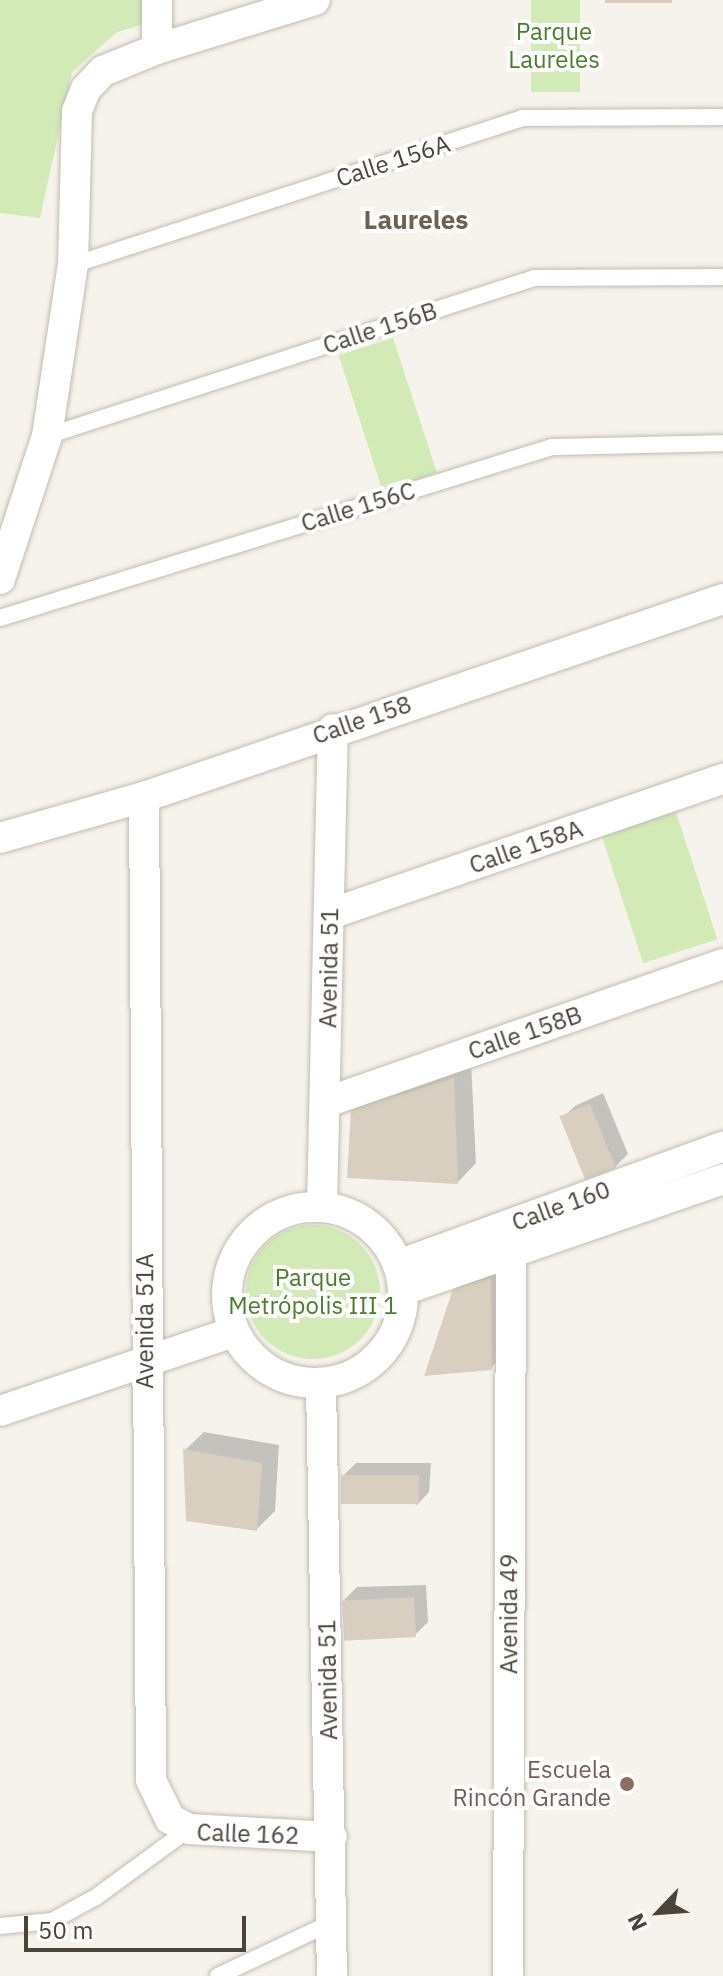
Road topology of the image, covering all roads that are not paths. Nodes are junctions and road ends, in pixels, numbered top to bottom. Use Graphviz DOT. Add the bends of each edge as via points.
graph roads {
  1 [pos="157,0"];
  2 [pos="315,0"];
  3 [pos="157,49"];
  4 [pos="723,117"];
  5 [pos="73,265"];
  6 [pos="723,277"];
  7 [pos="47,436"];
  8 [pos="723,443"];
  9 [pos="0,579"];
  10 [pos="723,599"];
  11 [pos="0,618"];
  12 [pos="333,729"];
  13 [pos="723,779"];
  14 [pos="144,797"];
  15 [pos="0,838"];
  16 [pos="330,914"];
  17 [pos="723,964"];
  18 [pos="327,1102"];
  19 [pos="723,1147"];
  20 [pos="723,1179"];
  21 [pos="322,1206"];
  22 [pos="511,1253"];
  23 [pos="401,1278"];
  24 [pos="234,1332"];
  25 [pos="145,1363"];
  26 [pos="321,1384"];
  27 [pos="0,1411"];
  28 [pos="189,1829"];
  29 [pos="332,1837"];
  30 [pos="333,1922"];
  31 [pos="0,1926"];
  32 [pos="218,1976"];
  33 [pos="332,1976"];
  34 [pos="508,1976"];
  1 -- 3 [label="street"];
  2 -- 3 [label="street"];
  3 -- 5 [label="street" via="103,71 86,89 77,111"];
  4 -- 5 [label="lane, Calle 156A" via="522,118"];
  5 -- 7 [label="street"];
  6 -- 7 [label="lane, Calle 156B" via="534,278"];
  7 -- 9 [label="street"];
  8 -- 11 [label="lane, Calle 156C" via="552,447"];
  10 -- 12 [label="street, Calle 158"];
  12 -- 14 [label="street, Calle 158"];
  12 -- 16 [label="street, Avenida 51"];
  13 -- 16 [label="street, Calle 158A"];
  14 -- 15 [label="street, Calle 158"];
  14 -- 25 [label="street, Avenida 51A"];
  16 -- 18 [label="street, Avenida 51"];
  17 -- 18 [label="street, Calle 158B"];
  18 -- 21 [label="street, Avenida 51"];
  19 -- 23 [label="street, Calle 160"];
  20 -- 22 [label="street, Calle 160"];
  21 -- 23 [label="street" via="369,1224"];
  21 -- 24 [label="street" via="271,1217 250,1233 227,1280"];
  22 -- 23 [label="street, Calle 160"];
  22 -- 34 [label="street, Avenida 49"];
  23 -- 26 [label="street" via="394,1335 382,1354 344,1379"];
  24 -- 25 [label="street"];
  24 -- 26 [label="street" via="270,1371"];
  25 -- 27 [label="street"];
  25 -- 28 [label="street, Avenida 51A" via="151,1780 170,1819"];
  26 -- 29 [label="street, Avenida 51"];
  28 -- 29 [label="street, Calle 162"];
  28 -- 31 [label="lane, Calle 162" via="96,1897 52,1921"];
  29 -- 30 [label="street, Avenida 51"];
  30 -- 32 [label="lane"];
  30 -- 33 [label="street, Avenida 51"];
}
